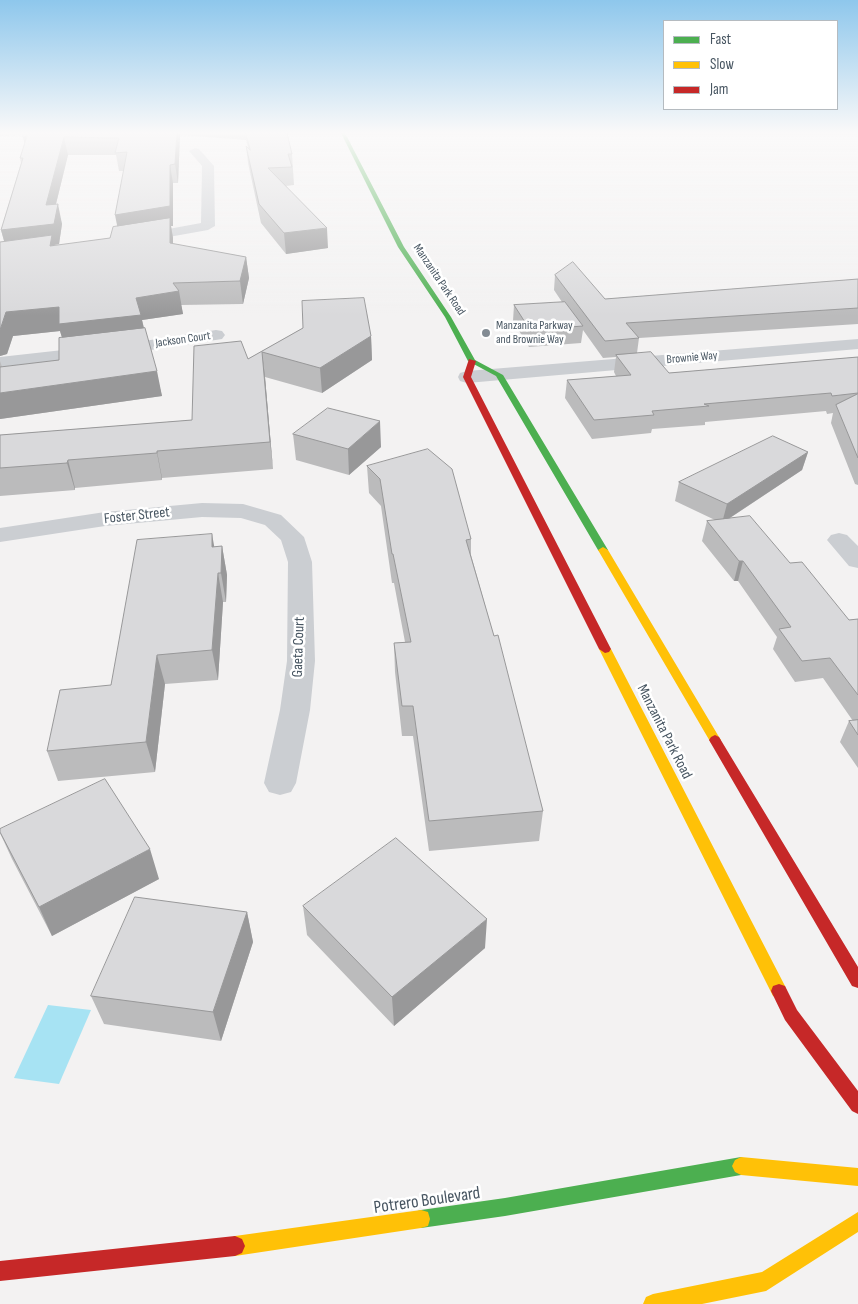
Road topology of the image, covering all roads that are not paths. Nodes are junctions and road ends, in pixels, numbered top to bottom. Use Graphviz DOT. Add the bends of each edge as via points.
graph roads {
  1 [pos="208,194"];
  2 [pos="374,194"];
  3 [pos="124,240"];
  4 [pos="216,335"];
  5 [pos="858,344"];
  6 [pos="0,362"];
  7 [pos="470,369"];
  8 [pos="499,375"];
  9 [pos="273,520"];
  10 [pos="839,540"];
  11 [pos="1,541"];
  12 [pos="858,561"];
  13 [pos="280,783"];
  14 [pos="858,981"];
  15 [pos="858,1105"];
  16 [pos="858,1177"];
  17 [pos="858,1221"];
  18 [pos="0,1271"];
  19 [pos="653,1304"];
  1 -- 3 [label="street" via="208,226"];
  2 -- 7 [label="street, Manzanita Park Road" via="401,248 448,317"];
  4 -- 6 [label="street, Jackson Court"];
  5 -- 8 [label="street, Brownie Way"];
  7 -- 8 [label="street, Brownie Way"];
  7 -- 15 [label="street, Manzanita Park Road" via="791,1015"];
  8 -- 14 [label="street"];
  9 -- 11 [label="street, Foster Street" via="243,511 202,510 105,519"];
  9 -- 13 [label="street, Gaeta Court" via="292,537 300,562 301,661"];
  10 -- 12 [label="street"];
  16 -- 18 [label="street, Potrero Boulevard" via="745,1165 505,1207 302,1237"];
  17 -- 19 [label="street" via="766,1281"];
}
